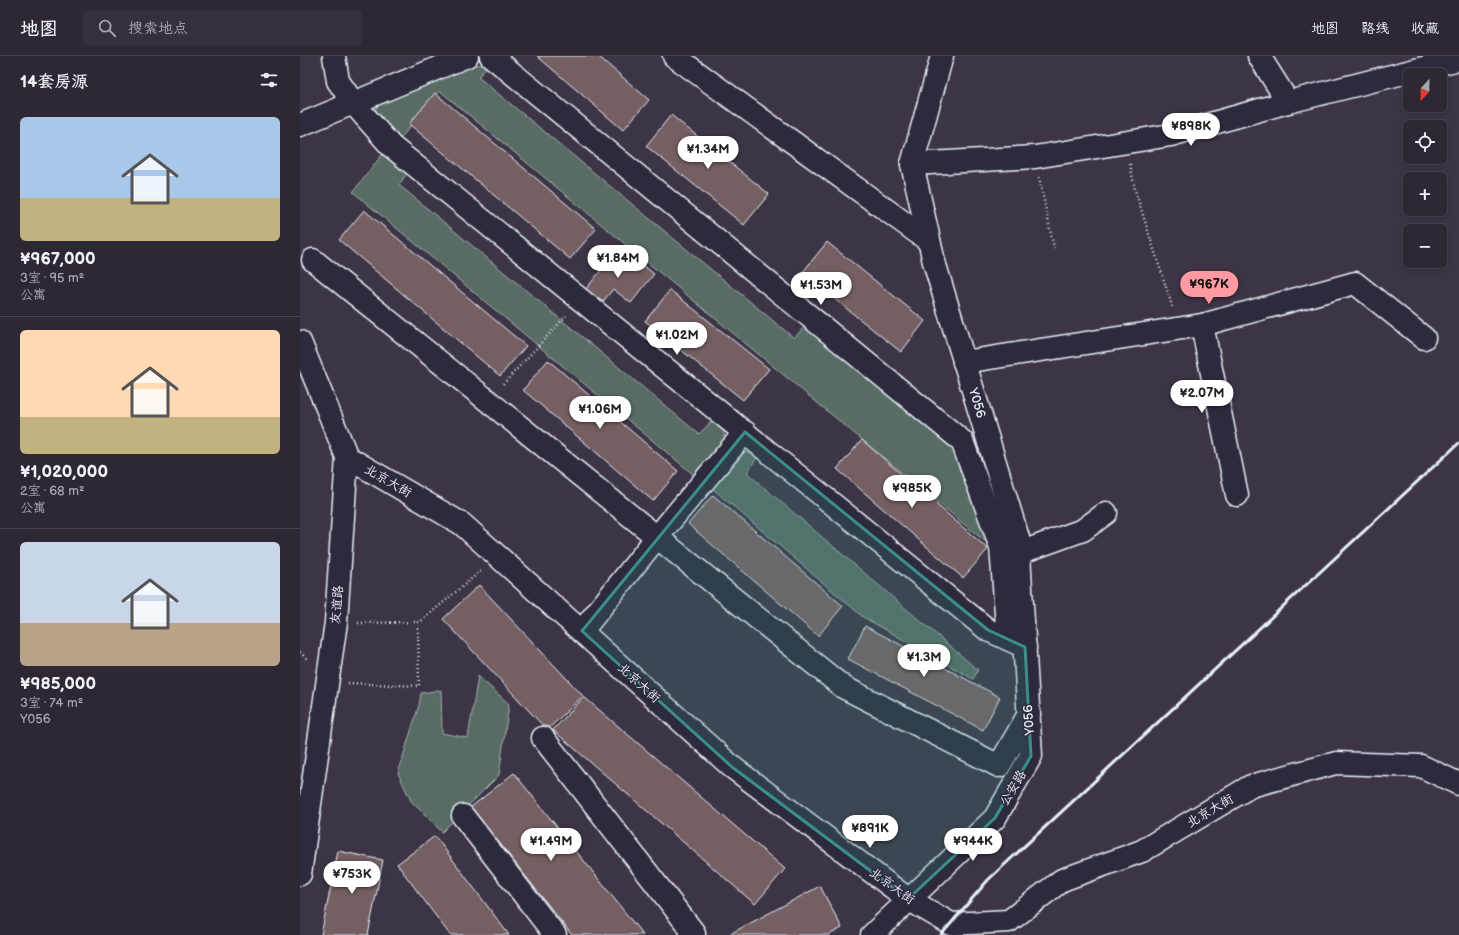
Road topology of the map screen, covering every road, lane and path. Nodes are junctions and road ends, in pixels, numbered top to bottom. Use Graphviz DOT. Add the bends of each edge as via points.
graph roads {
  1 [pos="334,56"];
  2 [pos="467,56"];
  3 [pos="491,56"];
  4 [pos="674,56"];
  5 [pos="942,56"];
  6 [pos="1259,56"];
  7 [pos="1459,59"];
  8 [pos="1288,102"];
  9 [pos="354,104"];
  10 [pos="300,125"];
  11 [pos="1126,142"];
  12 [pos="1035,157"];
  13 [pos="912,164"];
  14 [pos="929,241"];
  15 [pos="1054,248"];
  16 [pos="313,260"];
  17 [pos="581,300"];
  18 [pos="1202,325"];
  19 [pos="1179,328"];
  20 [pos="1424,338"];
  21 [pos="300,342"];
  22 [pos="964,362"];
  23 [pos="488,400"];
  24 [pos="745,432"];
  25 [pos="347,457"];
  26 [pos="1237,495"];
  27 [pos="1106,513"];
  28 [pos="657,537"];
  29 [pos="1019,553"];
  30 [pos="486,567"];
  31 [pos="336,622"];
  32 [pos="418,628"];
  33 [pos="582,632"];
  34 [pos="1016,643"];
  35 [pos="327,682"];
  36 [pos="1029,714"];
  37 [pos="543,738"];
  38 [pos="1031,756"];
  39 [pos="1459,784"];
  40 [pos="463,816"];
  41 [pos="300,874"];
  42 [pos="908,899"];
  43 [pos="555,935"];
  44 [pos="691,935"];
  45 [pos="872,935"];
  1 -- 9 [label="street" via="338,81"];
  2 -- 9 [label="street"];
  3 -- 34 [label="street" via="962,441 1001,546"];
  4 -- 14 [label="street"];
  5 -- 13 [label="street, Y056 / Y056"];
  6 -- 8 [label="street"];
  7 -- 8 [label="street"];
  8 -- 11 [label="street" via="1171,135"];
  9 -- 10 [label="street"];
  9 -- 17 [label="street" via="391,146"];
  11 -- 12 [label="street"];
  11 -- 19 [label="path" via="1136,190"];
  12 -- 13 [label="street"];
  12 -- 15 [label="path"];
  13 -- 14 [label="street, Y056 / Y056"];
  14 -- 22 [label="street, Y056 / Y056"];
  16 -- 23 [label="street"];
  17 -- 23 [label="path"];
  17 -- 24 [label="street"];
  18 -- 19 [label="street"];
  18 -- 20 [label="street" via="1355,283"];
  18 -- 26 [label="street"];
  19 -- 22 [label="street"];
  21 -- 25 [label="street, 友谊路"];
  22 -- 29 [label="street, Y056 / Y056" via="1018,538"];
  23 -- 28 [label="street"];
  24 -- 28 [label="street"];
  24 -- 34 [label="street" via="988,630"];
  25 -- 31 [label="street, 友谊路"];
  25 -- 33 [label="street, 北京大街" via="462,524"];
  27 -- 29 [label="street" via="1083,530"];
  28 -- 33 [label="street"];
  28 -- 36 [label="street" via="843,687 999,766"];
  29 -- 34 [label="street, Y056 / Y056"];
  30 -- 31 [label="path" via="420,622"];
  31 -- 35 [label="street, 友谊路"];
  32 -- 35 [label="path" via="419,686"];
  33 -- 42 [label="street, 北京大街" via="732,767"];
  34 -- 36 [label="street, Y056 / Y056"];
  35 -- 41 [label="street, 友谊路"];
  36 -- 38 [label="street, Y056 / Y056"];
  37 -- 44 [label="street" via="694,933"];
  38 -- 42 [label="street, 公安路" via="995,818"];
  39 -- 42 [label="street, 北京大街" via="1420,766 1336,763 1251,786 1142,851 1062,880 1009,922 951,924"];
  40 -- 43 [label="street"];
  42 -- 45 [label="street, 公安路"];
}
